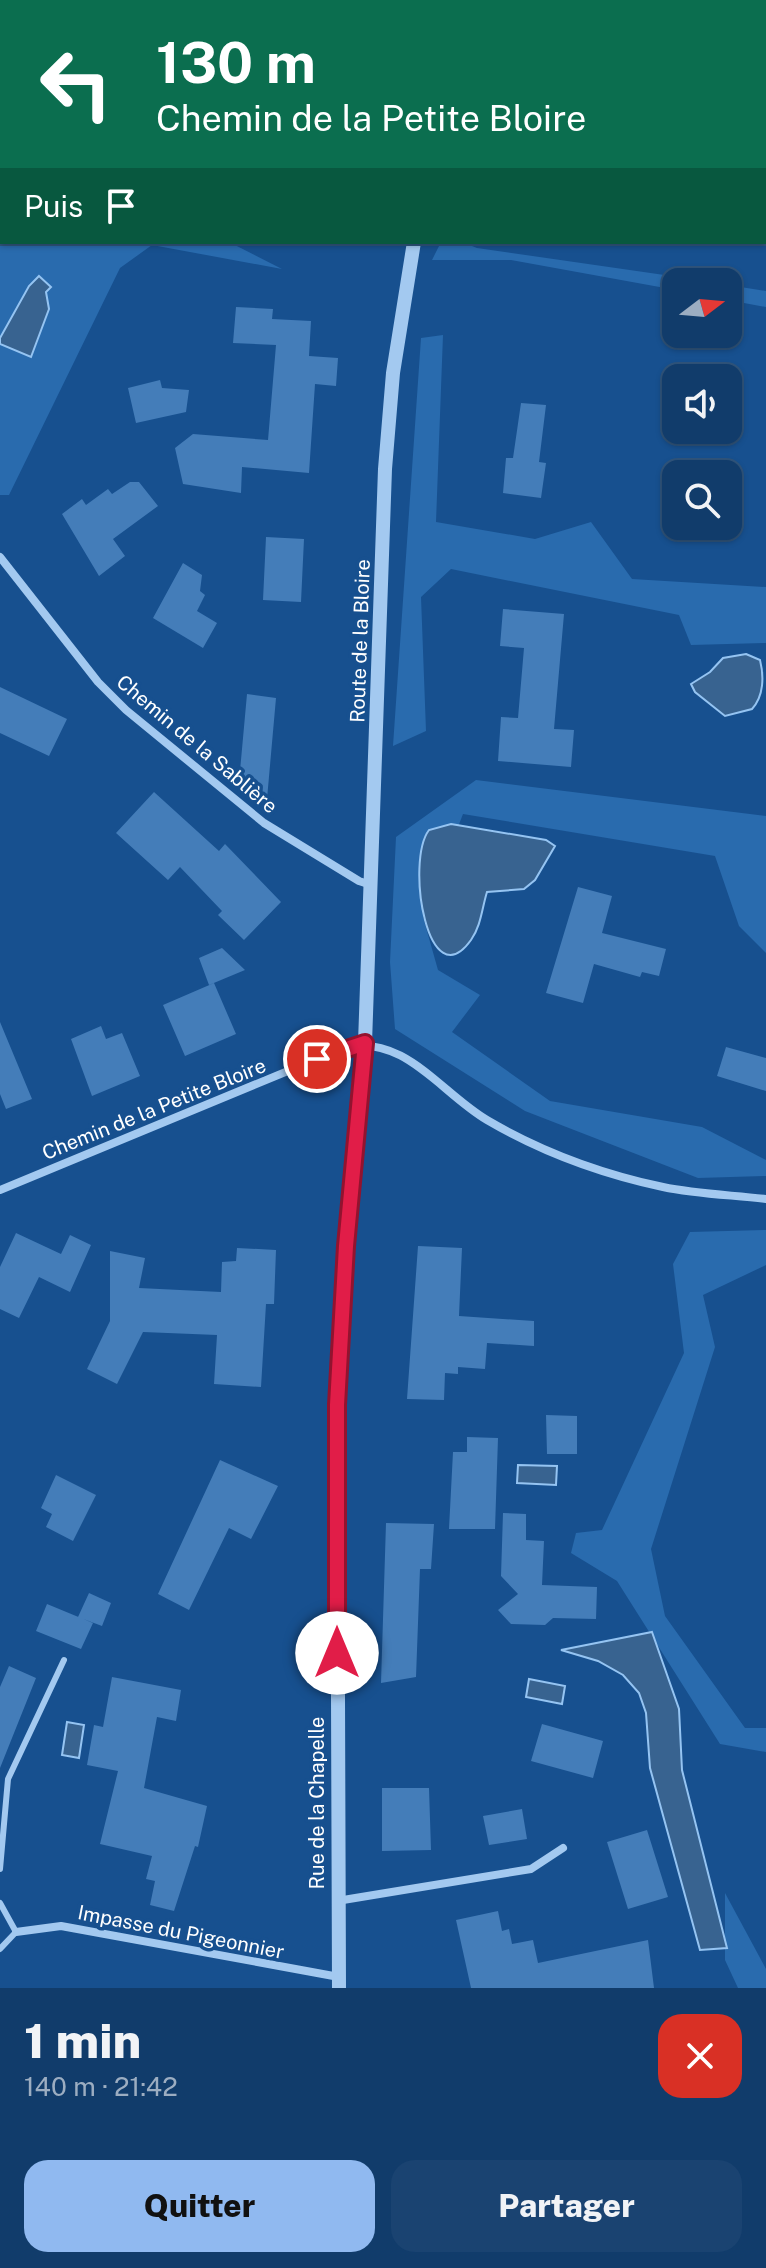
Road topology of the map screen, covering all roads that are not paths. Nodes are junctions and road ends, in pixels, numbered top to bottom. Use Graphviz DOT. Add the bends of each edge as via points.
graph roads {
  1 [pos="414,244"];
  2 [pos="0,557"];
  3 [pos="371,885"];
  4 [pos="365,1043"];
  5 [pos="0,1190"];
  6 [pos="766,1199"];
  7 [pos="64,1660"];
  8 [pos="563,1848"];
  9 [pos="0,1869"];
  10 [pos="336,1901"];
  11 [pos="0,1903"];
  12 [pos="16,1932"];
  13 [pos="0,1949"];
  14 [pos="339,1982"];
  1 -- 3 [label="street, Route de la Bloire" via="393,373 385,469"];
  2 -- 3 [label="street, Chemin de la Sablière" via="126,710 264,823"];
  3 -- 4 [label="street, Route de la Bloire"];
  4 -- 5 [label="street, Chemin de la Petite Bloire"];
  4 -- 6 [label="street" via="412,1062 484,1118 595,1168 664,1188"];
  4 -- 10 [label="street, Rue de la Chapelle" via="337,1405"];
  7 -- 9 [label="lane" via="8,1779"];
  8 -- 10 [label="street" via="531,1869"];
  10 -- 14 [label="street, Rue de la Chapelle"];
  11 -- 12 [label="lane"];
  12 -- 13 [label="lane"];
  12 -- 14 [label="street, Impasse du Pigeonnier" via="61,1926"];
}
